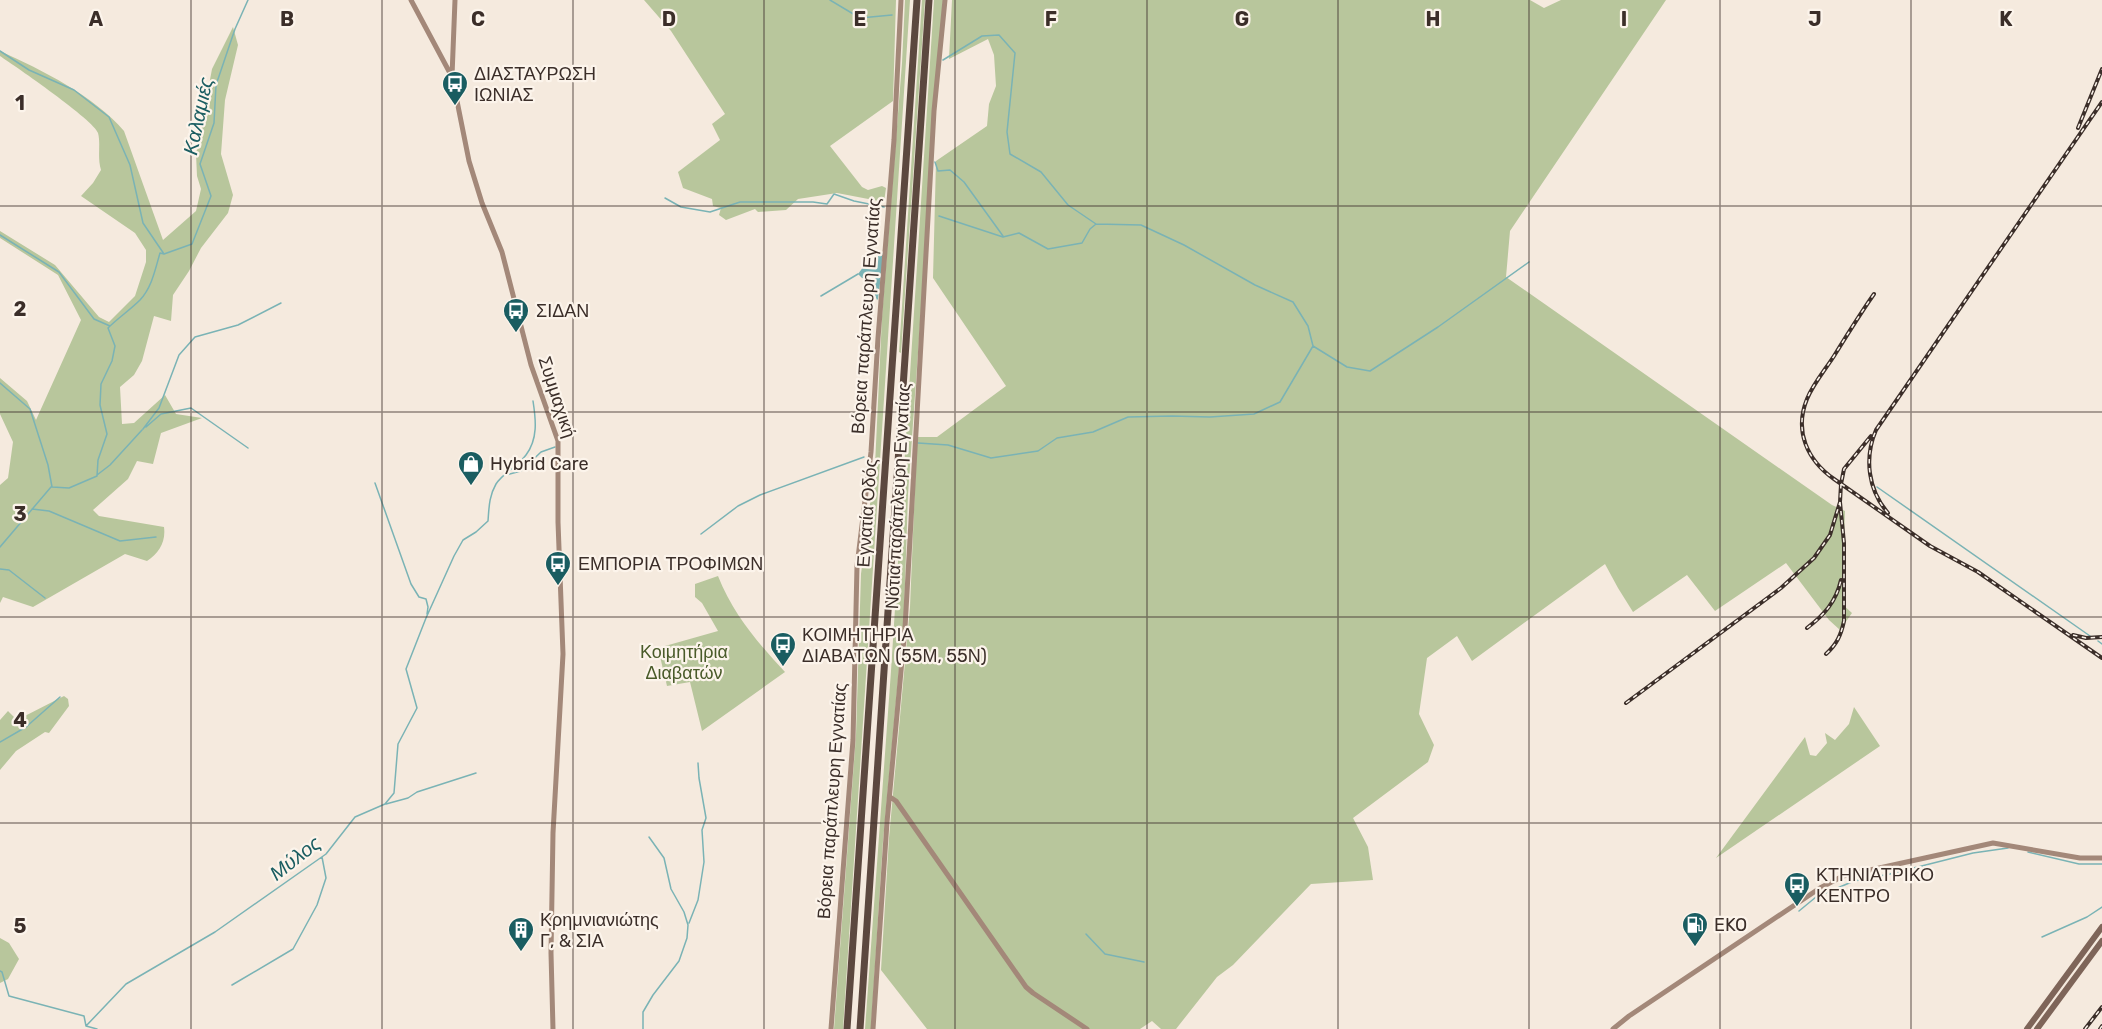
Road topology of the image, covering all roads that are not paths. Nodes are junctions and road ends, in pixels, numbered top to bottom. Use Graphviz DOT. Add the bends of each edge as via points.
graph roads {
  1 [pos="411,0"];
  2 [pos="455,0"];
  3 [pos="901,0"];
  4 [pos="918,0"];
  5 [pos="929,0"];
  6 [pos="945,0"];
  7 [pos="445,63"];
  8 [pos="453,63"];
  9 [pos="452,76"];
  10 [pos="890,798"];
  11 [pos="2102,858"];
  12 [pos="2102,928"];
  13 [pos="2102,941"];
  14 [pos="2102,948"];
  15 [pos="2092,955"];
  16 [pos="553,1029"];
  17 [pos="831,1029"];
  18 [pos="847,1029"];
  19 [pos="860,1029"];
  20 [pos="873,1029"];
  21 [pos="1087,1029"];
  22 [pos="1613,1029"];
  23 [pos="2027,1029"];
  24 [pos="2037,1029"];
  1 -- 7 [label="street"];
  2 -- 8 [label="street, Συμμαχική"];
  3 -- 17 [label="street, Βόρεια παράπλευρη Εγνατίας" via="871,452 857,566 853,740"];
  4 -- 18 [label="highway, Εγνατία Οδός"];
  5 -- 19 [label="highway, Εγνατία Οδός"];
  6 -- 10 [label="street, Νότια παράπλευρη Εγνατίας" via="934,111 908,594"];
  7 -- 8 [label="street"];
  7 -- 9 [label="street"];
  8 -- 9 [label="street, Συμμαχική"];
  9 -- 16 [label="street, Συμμαχική" via="471,169 502,252 531,365 558,441 563,654 553,843"];
  10 -- 20 [label="street, Νότια παράπλευρη Εγνατίας"];
  10 -- 21 [label="street" via="896,801 1026,987"];
  11 -- 22 [label="street" via="1993,843 1845,876 1820,888"];
  12 -- 23 [label="main road"];
  13 -- 15 [label="main road"];
  14 -- 15 [label="main road"];
  15 -- 24 [label="main road"];
}
